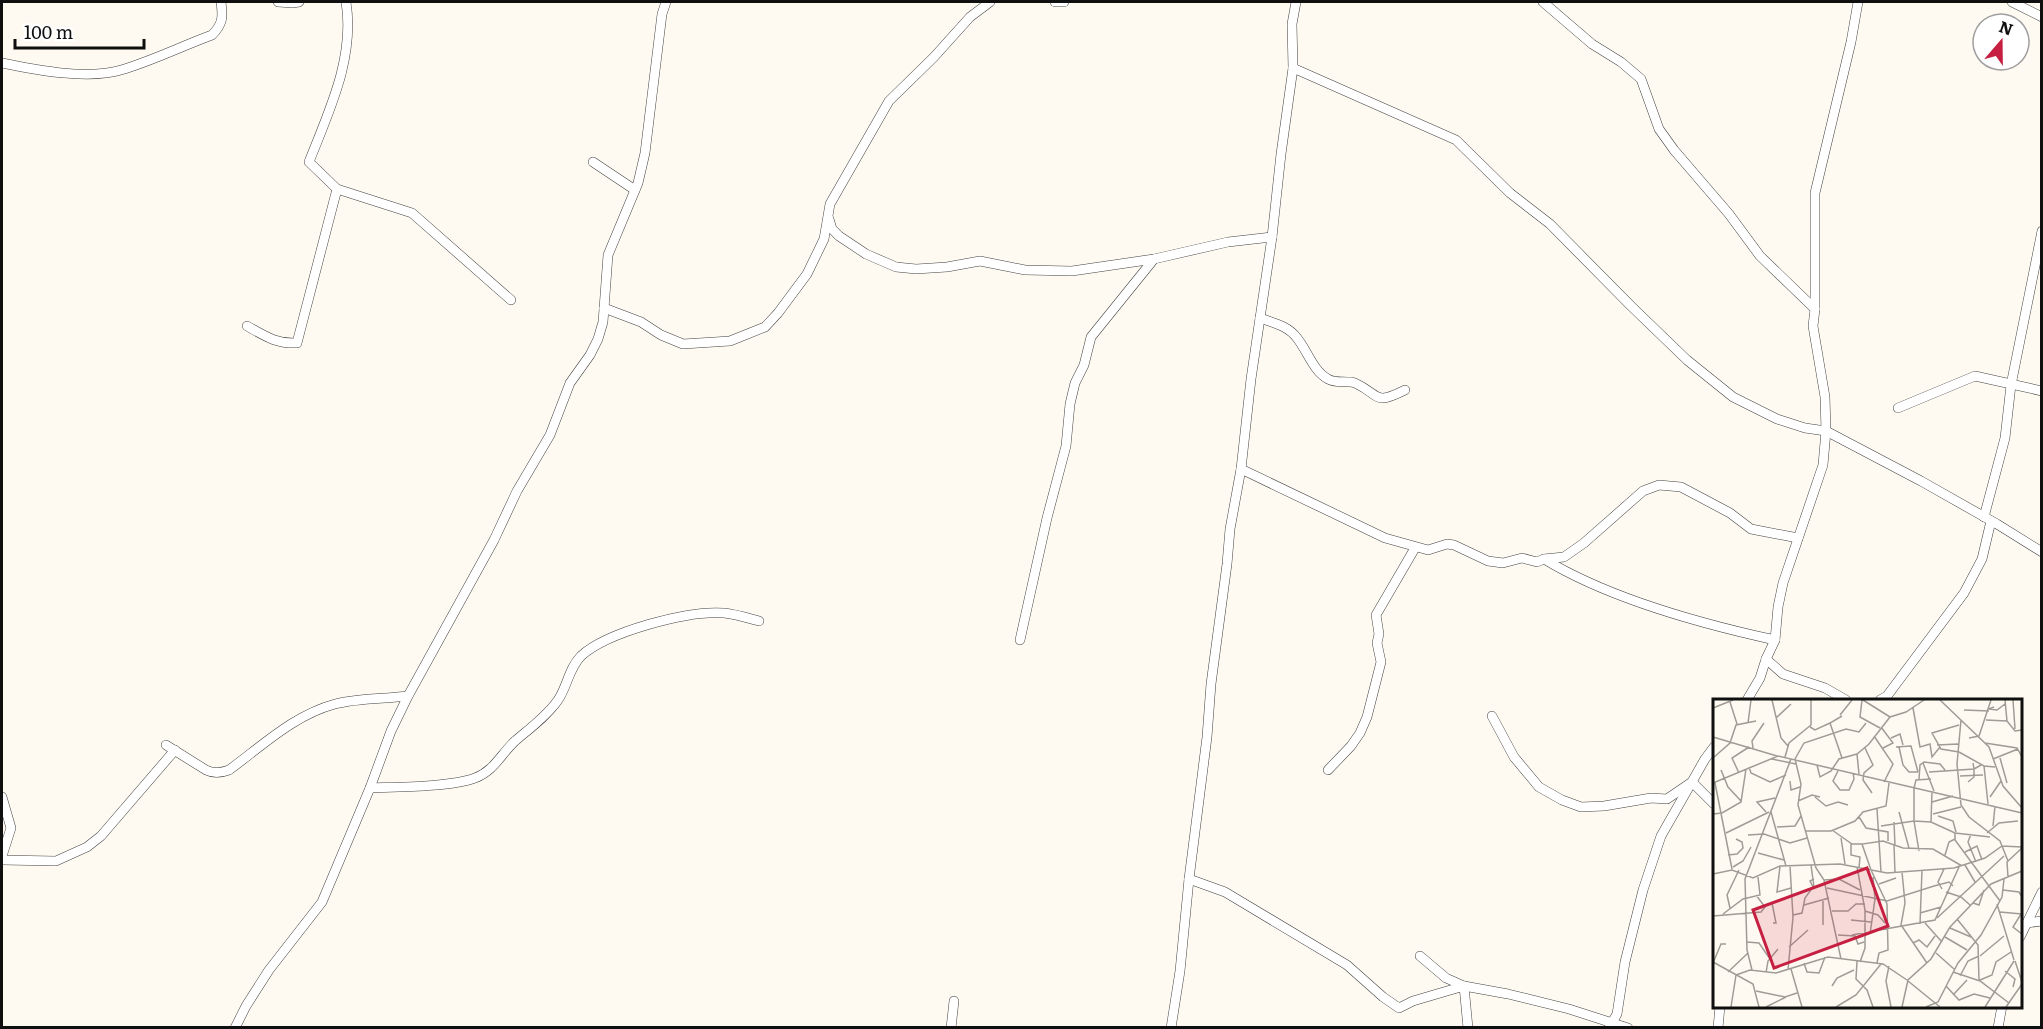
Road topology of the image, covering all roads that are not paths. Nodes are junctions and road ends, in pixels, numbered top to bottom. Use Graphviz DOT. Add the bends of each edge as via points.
graph roads {
  1 [pos="221,2"];
  2 [pos="278,2"];
  3 [pos="299,2"];
  4 [pos="346,2"];
  5 [pos="666,2"];
  6 [pos="990,2"];
  7 [pos="1055,2"];
  8 [pos="1064,2"];
  9 [pos="1296,2"];
  10 [pos="1543,2"];
  11 [pos="1858,2"];
  12 [pos="2012,2"];
  13 [pos="2042,17"];
  14 [pos="2,63"];
  15 [pos="1293,68"];
  16 [pos="593,162"];
  17 [pos="337,189"];
  18 [pos="635,190"];
  19 [pos="828,216"];
  20 [pos="832,229"];
  21 [pos="2042,231"];
  22 [pos="1272,237"];
  23 [pos="824,239"];
  24 [pos="1154,260"];
  25 [pos="511,300"];
  26 [pos="604,308"];
  27 [pos="1815,309"];
  28 [pos="1260,318"];
  29 [pos="248,326"];
  30 [pos="2011,384"];
  31 [pos="1406,390"];
  32 [pos="2042,391"];
  33 [pos="1898,408"];
  34 [pos="1826,431"];
  35 [pos="1241,469"];
  36 [pos="1988,519"];
  37 [pos="1798,538"];
  38 [pos="1415,548"];
  39 [pos="2042,552"];
  40 [pos="1564,556"];
  41 [pos="1544,559"];
  42 [pos="1561,568"];
  43 [pos="759,621"];
  44 [pos="1020,640"];
  45 [pos="1775,640"];
  46 [pos="1766,659"];
  47 [pos="408,696"];
  48 [pos="1748,699"];
  49 [pos="1844,699"];
  50 [pos="1882,699"];
  51 [pos="1492,716"];
  52 [pos="1713,749"];
  53 [pos="1328,770"];
  54 [pos="1692,782"];
  55 [pos="370,788"];
  56 [pos="2,797"];
  57 [pos="1713,803"];
  58 [pos="2,858"];
  59 [pos="1190,879"];
  60 [pos="2042,892"];
  61 [pos="2042,921"];
  62 [pos="2023,929"];
  63 [pos="1420,956"];
  64 [pos="1464,986"];
  65 [pos="954,1001"];
  66 [pos="1720,1008"];
  67 [pos="2002,1008"];
  68 [pos="1610,1025"];
  69 [pos="235,1028"];
  70 [pos="951,1028"];
  71 [pos="1171,1028"];
  72 [pos="1468,1028"];
  73 [pos="1628,1028"];
  74 [pos="1718,1028"];
  75 [pos="1998,1028"];
  1 -- 14 [label="street" via="224,17 212,35 120,70 78,74"];
  2 -- 3 [label="street"];
  4 -- 17 [label="street" via="340,84 309,162"];
  5 -- 18 [label="street" via="645,153"];
  6 -- 19 [label="street" via="970,17 888,101"];
  7 -- 8 [label="street"];
  9 -- 15 [label="street"];
  10 -- 27 [label="street" via="1641,79 1659,129 1674,150 1760,256"];
  11 -- 27 [label="street" via="1815,193"];
  12 -- 13 [label="street"];
  15 -- 22 [label="street"];
  15 -- 34 [label="street" via="1456,140 1510,193 1550,224 1687,360 1733,397 1777,419"];
  16 -- 18 [label="street"];
  17 -- 25 [label="street" via="412,213"];
  17 -- 29 [label="street" via="297,343 283,344"];
  18 -- 26 [label="street" via="608,255"];
  19 -- 20 [label="street"];
  19 -- 23 [label="street"];
  20 -- 23 [label="street"];
  20 -- 24 [label="street" via="882,262 916,269 980,261 1046,272"];
  21 -- 30 [label="street"];
  22 -- 24 [label="street" via="1228,242"];
  22 -- 28 [label="street"];
  23 -- 26 [label="street" via="807,274 778,313 765,327 730,341 683,344"];
  24 -- 44 [label="street" via="1091,337 1070,404 1066,446"];
  26 -- 47 [label="street" via="598,339 570,384 550,435"];
  27 -- 34 [label="street" via="1813,326 1825,397"];
  28 -- 31 [label="street" via="1288,329 1297,337 1328,379 1352,382 1376,397 1389,398"];
  28 -- 35 [label="street"];
  30 -- 32 [label="street"];
  30 -- 33 [label="street" via="1975,376"];
  30 -- 36 [label="street" via="2005,438"];
  34 -- 36 [label="street"];
  34 -- 37 [label="street" via="1823,465"];
  35 -- 38 [label="street" via="1385,538"];
  35 -- 59 [label="street" via="1210,684 1208,737"];
  36 -- 39 [label="street"];
  36 -- 50 [label="street" via="1982,559 1964,593"];
  37 -- 40 [label="street" via="1751,529 1730,513 1681,488 1659,485 1643,491"];
  37 -- 45 [label="street" via="1778,607"];
  38 -- 41 [label="street" via="1454,545 1488,561 1503,563 1522,558 1537,562"];
  38 -- 53 [label="street" via="1376,615 1381,662 1360,733"];
  40 -- 41 [label="street"];
  40 -- 42 [label="street"];
  41 -- 42 [label="street"];
  42 -- 45 [label="street" via="1619,594"];
  43 -- 55 [label="street" via="723,613 705,614 659,621 619,635 592,647 580,658 557,702 489,770 474,779 448,783"];
  45 -- 46 [label="street"];
  46 -- 48 [label="street"];
  46 -- 49 [label="street" via="1783,674"];
  47 -- 55 [label="street"];
  47 -- 58 [label="street" via="334,704 302,718 221,773 206,770 171,747 101,836 87,847 56,861"];
  51 -- 54 [label="street" via="1514,757 1539,787 1581,807 1667,799"];
  52 -- 54 [label="street"];
  54 -- 57 [label="street"];
  54 -- 68 [label="street" via="1661,836 1625,962 1617,1014"];
  55 -- 69 [label="street" via="322,902 269,970"];
  56 -- 58 [label="street" via="11,828"];
  59 -- 64 [label="street" via="1225,892 1347,965 1399,1008"];
  59 -- 71 [label="street"];
  60 -- 62 [label="street"];
  61 -- 62 [label="street"];
  63 -- 64 [label="street" via="1446,978"];
  64 -- 68 [label="street" via="1569,1009"];
  64 -- 72 [label="street"];
  65 -- 70 [label="street"];
  66 -- 74 [label="street"];
  67 -- 75 [label="street"];
  68 -- 73 [label="street"];
}
